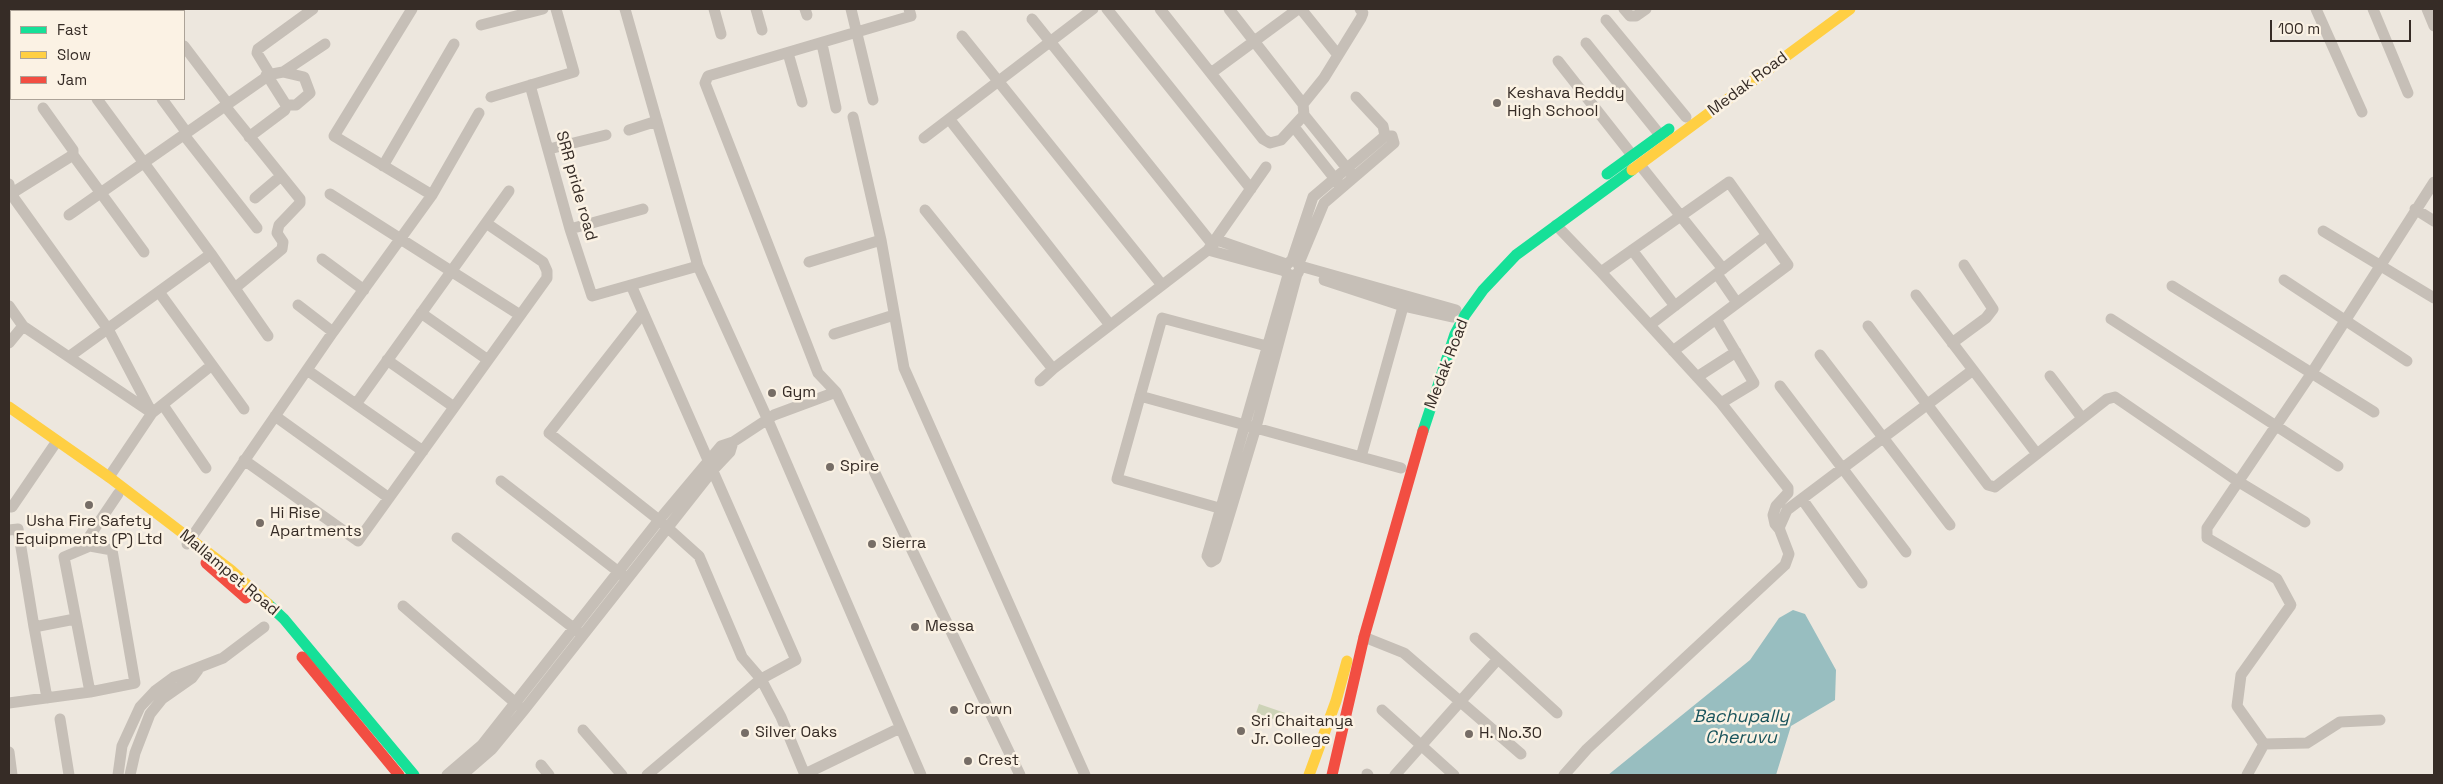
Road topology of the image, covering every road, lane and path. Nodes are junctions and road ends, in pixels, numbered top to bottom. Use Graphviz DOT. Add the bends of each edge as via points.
graph roads {
  1 [pos="313,9"];
  2 [pos="412,9"];
  3 [pos="543,9"];
  4 [pos="556,9"];
  5 [pos="625,9"];
  6 [pos="714,9"];
  7 [pos="756,9"];
  8 [pos="851,9"];
  9 [pos="909,9"];
  10 [pos="1094,9"];
  11 [pos="1107,9"];
  12 [pos="1160,9"];
  13 [pos="1229,9"];
  14 [pos="1299,9"];
  15 [pos="1360,9"];
  16 [pos="1624,9"];
  17 [pos="1646,9"];
  18 [pos="1832,9"];
  19 [pos="1850,9"];
  20 [pos="2316,9"];
  21 [pos="2373,9"];
  22 [pos="2427,9"];
  23 [pos="1032,19"];
  24 [pos="1606,20"];
  25 [pos="481,25"];
  26 [pos="2434,26"];
  27 [pos="762,30"];
  28 [pos="858,33"];
  29 [pos="721,34"];
  30 [pos="962,36"];
  31 [pos="1254,41"];
  32 [pos="1051,42"];
  33 [pos="1586,42"];
  34 [pos="324,44"];
  35 [pos="454,44"];
  36 [pos="822,44"];
  37 [pos="185,47"];
  38 [pos="788,54"];
  39 [pos="1338,55"];
  40 [pos="1558,62"];
  41 [pos="283,72"];
  42 [pos="1211,73"];
  43 [pos="267,75"];
  44 [pos="999,82"];
  45 [pos="530,85"];
  46 [pos="2408,93"];
  47 [pos="491,96"];
  48 [pos="1356,96"];
  49 [pos="98,100"];
  50 [pos="163,100"];
  51 [pos="873,100"];
  52 [pos="802,102"];
  53 [pos="226,105"];
  54 [pos="286,105"];
  55 [pos="43,108"];
  56 [pos="836,108"];
  57 [pos="1303,110"];
  58 [pos="2362,112"];
  59 [pos="479,114"];
  60 [pos="852,117"];
  61 [pos="1686,117"];
  62 [pos="950,120"];
  63 [pos="657,121"];
  64 [pos="1294,128"];
  65 [pos="629,130"];
  66 [pos="186,134"];
  67 [pos="606,135"];
  68 [pos="1660,135"];
  69 [pos="249,136"];
  70 [pos="924,138"];
  71 [pos="548,149"];
  72 [pos="73,155"];
  73 [pos="1632,155"];
  74 [pos="143,164"];
  75 [pos="1640,165"];
  76 [pos="383,166"];
  77 [pos="1266,167"];
  78 [pos="1350,173"];
  79 [pos="282,176"];
  80 [pos="1334,178"];
  81 [pos="2434,182"];
  82 [pos="1342,188"];
  83 [pos="1251,189"];
  84 [pos="509,190"];
  85 [pos="10,191"];
  86 [pos="101,193"];
  87 [pos="330,194"];
  88 [pos="432,195"];
  89 [pos="255,198"];
  90 [pos="643,209"];
  91 [pos="2415,209"];
  92 [pos="925,210"];
  93 [pos="69,215"];
  94 [pos="1681,216"];
  95 [pos="2434,221"];
  96 [pos="486,223"];
  97 [pos="1556,225"];
  98 [pos="257,228"];
  99 [pos="570,229"];
  100 [pos="2323,231"];
  101 [pos="1767,235"];
  102 [pos="401,239"];
  103 [pos="881,240"];
  104 [pos="1212,245"];
  105 [pos="1632,250"];
  106 [pos="144,252"];
  107 [pos="211,254"];
  108 [pos="322,259"];
  109 [pos="809,262"];
  110 [pos="1964,265"];
  111 [pos="2379,265"];
  112 [pos="698,266"];
  113 [pos="1293,268"];
  114 [pos="451,271"];
  115 [pos="1720,271"];
  116 [pos="1602,272"];
  117 [pos="2284,280"];
  118 [pos="631,285"];
  119 [pos="1162,285"];
  120 [pos="2172,286"];
  121 [pos="235,288"];
  122 [pos="364,290"];
  123 [pos="159,292"];
  124 [pos="1916,295"];
  125 [pos="2434,298"];
  126 [pos="1405,301"];
  127 [pos="1737,303"];
  128 [pos="298,305"];
  129 [pos="9,306"];
  130 [pos="1675,306"];
  131 [pos="421,313"];
  132 [pos="643,313"];
  133 [pos="1454,313"];
  134 [pos="520,315"];
  135 [pos="894,316"];
  136 [pos="1716,319"];
  137 [pos="2111,319"];
  138 [pos="2345,321"];
  139 [pos="1110,325"];
  140 [pos="1650,325"];
  141 [pos="23,326"];
  142 [pos="1868,326"];
  143 [pos="108,329"];
  144 [pos="332,332"];
  145 [pos="834,334"];
  146 [pos="268,336"];
  147 [pos="9,343"];
  148 [pos="1952,343"];
  149 [pos="1273,348"];
  150 [pos="1673,351"];
  151 [pos="1736,352"];
  152 [pos="1820,355"];
  153 [pos="70,356"];
  154 [pos="388,360"];
  155 [pos="488,360"];
  156 [pos="2407,361"];
  157 [pos="212,365"];
  158 [pos="1052,369"];
  159 [pos="307,370"];
  160 [pos="1973,370"];
  161 [pos="2311,374"];
  162 [pos="2050,376"];
  163 [pos="1697,377"];
  164 [pos="1040,381"];
  165 [pos="1780,386"];
  166 [pos="836,392"];
  167 [pos="1140,396"];
  168 [pos="1721,402"];
  169 [pos="356,404"];
  170 [pos="1928,404"];
  171 [pos="163,405"];
  172 [pos="9,407"];
  173 [pos="454,407"];
  174 [pos="244,409"];
  175 [pos="152,412"];
  176 [pos="2374,412"];
  177 [pos="275,416"];
  178 [pos="9,417"];
  179 [pos="767,418"];
  180 [pos="2082,418"];
  181 [pos="1251,425"];
  182 [pos="2276,426"];
  183 [pos="1884,437"];
  184 [pos="54,444"];
  185 [pos="423,451"];
  186 [pos="2037,454"];
  187 [pos="1361,457"];
  188 [pos="244,460"];
  189 [pos="711,466"];
  190 [pos="2338,466"];
  191 [pos="206,468"];
  192 [pos="1401,468"];
  193 [pos="1843,469"];
  194 [pos="109,477"];
  195 [pos="501,481"];
  196 [pos="2239,482"];
  197 [pos="118,494"];
  198 [pos="389,498"];
  199 [pos="1802,500"];
  200 [pos="9,508"];
  201 [pos="659,520"];
  202 [pos="2305,522"];
  203 [pos="1950,525"];
  204 [pos="669,528"];
  205 [pos="9,530"];
  206 [pos="1780,530"];
  207 [pos="457,538"];
  208 [pos="188,542"];
  209 [pos="90,546"];
  210 [pos="1906,552"];
  211 [pos="619,572"];
  212 [pos="629,579"];
  213 [pos="1862,583"];
  214 [pos="403,606"];
  215 [pos="75,619"];
  216 [pos="34,627"];
  217 [pos="264,627"];
  218 [pos="575,628"];
  219 [pos="584,636"];
  220 [pos="1364,636"];
  221 [pos="1475,638"];
  222 [pos="1498,659"];
  223 [pos="201,667"];
  224 [pos="761,679"];
  225 [pos="90,692"];
  226 [pos="47,698"];
  227 [pos="1460,702"];
  228 [pos="9,703"];
  229 [pos="520,706"];
  230 [pos="1382,710"];
  231 [pos="1558,713"];
  232 [pos="60,719"];
  233 [pos="2380,720"];
  234 [pos="900,728"];
  235 [pos="583,730"];
  236 [pos="2264,744"];
  237 [pos="1422,746"];
  238 [pos="9,752"];
  239 [pos="1521,754"];
  240 [pos="541,765"];
  241 [pos="12,775"];
  242 [pos="69,775"];
  243 [pos="118,775"];
  244 [pos="130,775"];
  245 [pos="399,775"];
  246 [pos="414,775"];
  247 [pos="447,775"];
  248 [pos="462,775"];
  249 [pos="549,775"];
  250 [pos="622,775"];
  251 [pos="647,775"];
  252 [pos="805,775"];
  253 [pos="921,775"];
  254 [pos="1020,775"];
  255 [pos="1085,775"];
  256 [pos="1309,775"];
  257 [pos="1332,775"];
  258 [pos="1395,775"];
  259 [pos="1454,775"];
  260 [pos="1564,775"];
  261 [pos="2247,775"];
  1 -- 43 [label="street" via="258,49"];
  2 -- 76 [label="street" via="334,136"];
  3 -- 25 [label="street"];
  4 -- 45 [label="street" via="574,72"];
  5 -- 63 [label="street"];
  6 -- 29 [label="street"];
  7 -- 27 [label="street"];
  8 -- 28 [label="street"];
  9 -- 28 [label="street" via="912,16"];
  10 -- 32 [label="street"];
  11 -- 83 [label="street"];
  12 -- 42 [label="street"];
  13 -- 31 [label="street"];
  14 -- 31 [label="street"];
  14 -- 39 [label="street"];
  15 -- 39 [label="street" via="1363,13 1361,18"];
  16 -- 17 [label="street" via="1630,16 1636,16"];
  18 -- 61 [label="main road, Medak Road"];
  19 -- 75 [label="main road, Medak Road"];
  20 -- 58 [label="street"];
  21 -- 46 [label="street"];
  22 -- 26 [label="street"];
  23 -- 32 [label="street"];
  24 -- 61 [label="street"];
  28 -- 36 [label="street"];
  28 -- 51 [label="street"];
  30 -- 44 [label="street"];
  31 -- 42 [label="street"];
  31 -- 57 [label="street"];
  32 -- 44 [label="street"];
  32 -- 104 [label="street"];
  33 -- 68 [label="street"];
  34 -- 41 [label="street"];
  35 -- 76 [label="street"];
  36 -- 38 [label="street"];
  36 -- 56 [label="street"];
  37 -- 53 [label="street"];
  38 -- 52 [label="street"];
  38 -- 166 [label="street" via="708,76 705,83 818,373"];
  39 -- 57 [label="street"];
  40 -- 73 [label="street"];
  41 -- 43 [label="street"];
  41 -- 54 [label="street" via="304,77 310,93 296,105"];
  42 -- 64 [label="street" via="1263,140 1275,143"];
  43 -- 53 [label="street"];
  43 -- 54 [label="street"];
  44 -- 62 [label="street"];
  44 -- 119 [label="street"];
  45 -- 47 [label="street"];
  45 -- 71 [label="street, SRR pride road"];
  48 -- 78 [label="street" via="1383,126 1385,136 1392,136 1394,143"];
  49 -- 74 [label="street"];
  50 -- 66 [label="street"];
  53 -- 66 [label="street"];
  53 -- 69 [label="street"];
  54 -- 69 [label="street" via="283,113"];
  55 -- 72 [label="street" via="73,150"];
  57 -- 64 [label="street"];
  57 -- 78 [label="street"];
  59 -- 88 [label="street"];
  60 -- 103 [label="street"];
  61 -- 68 [label="main road, Medak Road"];
  62 -- 70 [label="street"];
  62 -- 139 [label="street"];
  63 -- 65 [label="street"];
  63 -- 112 [label="street"];
  64 -- 80 [label="street"];
  66 -- 74 [label="street"];
  66 -- 98 [label="street"];
  67 -- 71 [label="street"];
  68 -- 73 [label="main road, Medak Road"];
  69 -- 79 [label="street"];
  71 -- 99 [label="street, SRR pride road"];
  72 -- 85 [label="street"];
  72 -- 86 [label="street"];
  73 -- 133 [label="main road, Medak Road" via="1487,268"];
  74 -- 86 [label="street"];
  74 -- 107 [label="street"];
  75 -- 94 [label="street"];
  75 -- 97 [label="main road, Medak Road"];
  76 -- 88 [label="street"];
  77 -- 83 [label="street"];
  78 -- 80 [label="street"];
  78 -- 82 [label="street"];
  79 -- 89 [label="street"];
  79 -- 121 [label="street" via="300,203 279,225 277,233 282,249"];
  80 -- 82 [label="street"];
  80 -- 113 [label="street" via="1312,197"];
  81 -- 91 [label="street"];
  82 -- 113 [label="street" via="1324,203"];
  83 -- 104 [label="street"];
  84 -- 96 [label="street"];
  85 -- 143 [label="street"];
  86 -- 93 [label="street"];
  86 -- 106 [label="street"];
  87 -- 102 [label="street"];
  88 -- 102 [label="street"];
  90 -- 99 [label="street"];
  91 -- 95 [label="street"];
  91 -- 111 [label="street"];
  92 -- 158 [label="street"];
  94 -- 101 [label="street" via="1730,182"];
  94 -- 105 [label="street"];
  94 -- 115 [label="street"];
  96 -- 114 [label="street"];
  96 -- 134 [label="street" via="542,262 547,270 547,278"];
  97 -- 116 [label="street"];
  97 -- 220 [label="main road, Medak Road" via="1497,272 1455,334 1426,419"];
  99 -- 118 [label="street, SRR pride road" via="592,296"];
  100 -- 111 [label="street"];
  101 -- 115 [label="street"];
  101 -- 127 [label="street" via="1788,265"];
  102 -- 114 [label="street"];
  102 -- 122 [label="street"];
  103 -- 109 [label="street"];
  103 -- 135 [label="street"];
  104 -- 113 [label="street"];
  104 -- 119 [label="street"];
  105 -- 116 [label="street"];
  105 -- 130 [label="street"];
  107 -- 121 [label="street"];
  107 -- 123 [label="street"];
  108 -- 122 [label="street"];
  110 -- 148 [label="street" via="1993,309"];
  111 -- 125 [label="street"];
  111 -- 138 [label="street"];
  112 -- 118 [label="street"];
  112 -- 179 [label="street"];
  113 -- 126 [label="street"];
  113 -- 149 [label="street"];
  114 -- 131 [label="street"];
  114 -- 134 [label="street"];
  115 -- 127 [label="street"];
  115 -- 130 [label="street"];
  116 -- 140 [label="street"];
  117 -- 138 [label="street"];
  118 -- 132 [label="street"];
  119 -- 139 [label="street"];
  120 -- 161 [label="street"];
  121 -- 146 [label="street"];
  122 -- 144 [label="street"];
  123 -- 143 [label="street"];
  123 -- 157 [label="street"];
  124 -- 148 [label="street"];
  126 -- 133 [label="street"];
  126 -- 187 [label="street"];
  127 -- 136 [label="street"];
  128 -- 144 [label="street"];
  129 -- 141 [label="street"];
  130 -- 140 [label="street"];
  131 -- 154 [label="street"];
  131 -- 155 [label="street"];
  132 -- 189 [label="street"];
  132 -- 201 [label="street" via="549,433"];
  133 -- 192 [label="main road, Medak Road" via="1436,354"];
  134 -- 155 [label="street"];
  135 -- 145 [label="street"];
  135 -- 255 [label="street" via="904,368"];
  136 -- 150 [label="street"];
  136 -- 151 [label="street"];
  137 -- 182 [label="street"];
  138 -- 156 [label="street"];
  138 -- 161 [label="street"];
  139 -- 158 [label="street"];
  140 -- 150 [label="street"];
  141 -- 147 [label="street"];
  141 -- 153 [label="street"];
  142 -- 170 [label="street"];
  143 -- 153 [label="street"];
  143 -- 175 [label="street"];
  144 -- 159 [label="street"];
  148 -- 160 [label="street"];
  149 -- 167 [label="street" via="1162,318"];
  149 -- 181 [label="street"];
  150 -- 163 [label="street"];
  151 -- 163 [label="street"];
  151 -- 168 [label="street" via="1754,382"];
  152 -- 183 [label="street"];
  153 -- 175 [label="street"];
  154 -- 169 [label="street"];
  154 -- 173 [label="street"];
  155 -- 173 [label="street"];
  157 -- 171 [label="street"];
  157 -- 174 [label="street"];
  158 -- 164 [label="street"];
  159 -- 169 [label="street"];
  159 -- 177 [label="street"];
  160 -- 170 [label="street"];
  160 -- 186 [label="street"];
  161 -- 176 [label="street"];
  161 -- 182 [label="street"];
  162 -- 180 [label="street"];
  163 -- 168 [label="street"];
  165 -- 193 [label="street"];
  166 -- 179 [label="street"];
  166 -- 254 [label="street"];
  167 -- 181 [label="street"];
  167 -- 181 [label="street" via="1117,479 1225,510"];
  168 -- 206 [label="street" via="1788,488 1788,494 1776,506 1773,516"];
  169 -- 185 [label="street"];
  170 -- 183 [label="street"];
  170 -- 186 [label="street" via="1992,488"];
  171 -- 175 [label="street"];
  171 -- 191 [label="street"];
  172 -- 184 [label="main road, Mallampet Road"];
  173 -- 185 [label="street"];
  175 -- 194 [label="street"];
  177 -- 188 [label="street"];
  177 -- 198 [label="street"];
  178 -- 184 [label="main road, Mallampet Road"];
  179 -- 189 [label="street" via="733,442 721,446"];
  179 -- 234 [label="street"];
  180 -- 186 [label="street"];
  180 -- 196 [label="street" via="2107,399 2115,397"];
  181 -- 187 [label="street"];
  182 -- 190 [label="street"];
  182 -- 196 [label="street"];
  183 -- 193 [label="street"];
  183 -- 203 [label="street"];
  184 -- 194 [label="main road, Mallampet Road"];
  184 -- 197 [label="main road, Mallampet Road"];
  184 -- 200 [label="street"];
  185 -- 198 [label="street"];
  187 -- 192 [label="street"];
  188 -- 198 [label="street" via="358,541"];
  188 -- 208 [label="street"];
  189 -- 201 [label="street"];
  189 -- 204 [label="street"];
  189 -- 224 [label="street" via="796,660"];
  192 -- 256 [label="main road, Medak Road" via="1336,701"];
  193 -- 199 [label="street"];
  193 -- 210 [label="street"];
  194 -- 208 [label="main road, Mallampet Road"];
  195 -- 211 [label="street"];
  196 -- 202 [label="street"];
  196 -- 236 [label="street" via="2207,528 2207,538 2277,579 2291,605 2241,675 2237,706"];
  197 -- 208 [label="main road, Mallampet Road"];
  197 -- 209 [label="street" via="88,536"];
  199 -- 206 [label="street" via="1787,510"];
  199 -- 213 [label="street"];
  201 -- 204 [label="street"];
  201 -- 211 [label="street"];
  204 -- 212 [label="street"];
  204 -- 224 [label="street" via="699,556 742,657"];
  205 -- 216 [label="street" via="18,529"];
  206 -- 260 [label="street" via="1789,554 1785,565 1587,749"];
  207 -- 218 [label="street"];
  208 -- 245 [label="main road, Mallampet Road" via="276,625"];
  208 -- 246 [label="main road, Mallampet Road" via="231,570 284,619"];
  209 -- 215 [label="street" via="64,557"];
  209 -- 225 [label="street" via="112,550 135,680 133,685"];
  211 -- 212 [label="street"];
  211 -- 218 [label="street"];
  212 -- 219 [label="street"];
  214 -- 229 [label="street"];
  215 -- 216 [label="street"];
  215 -- 225 [label="street"];
  216 -- 226 [label="street"];
  217 -- 223 [label="street" via="223,658"];
  218 -- 219 [label="street"];
  218 -- 229 [label="street"];
  219 -- 229 [label="street"];
  220 -- 227 [label="street" via="1404,653"];
  220 -- 257 [label="main road, Medak Road"];
  221 -- 222 [label="street"];
  222 -- 227 [label="street"];
  222 -- 231 [label="street"];
  223 -- 243 [label="street" via="174,678 140,707 122,746"];
  223 -- 244 [label="street" via="150,714"];
  224 -- 251 [label="street"];
  224 -- 252 [label="street"];
  225 -- 226 [label="street"];
  226 -- 228 [label="street"];
  227 -- 237 [label="street"];
  227 -- 239 [label="street"];
  229 -- 247 [label="street"];
  229 -- 248 [label="street" via="492,749"];
  230 -- 237 [label="street"];
  232 -- 242 [label="street"];
  233 -- 236 [label="street" via="2340,722 2307,743"];
  234 -- 252 [label="street"];
  234 -- 253 [label="street"];
  235 -- 250 [label="street"];
  236 -- 261 [label="street"];
  237 -- 258 [label="street"];
  237 -- 259 [label="street"];
  238 -- 241 [label="street"];
  240 -- 249 [label="street"];
}
